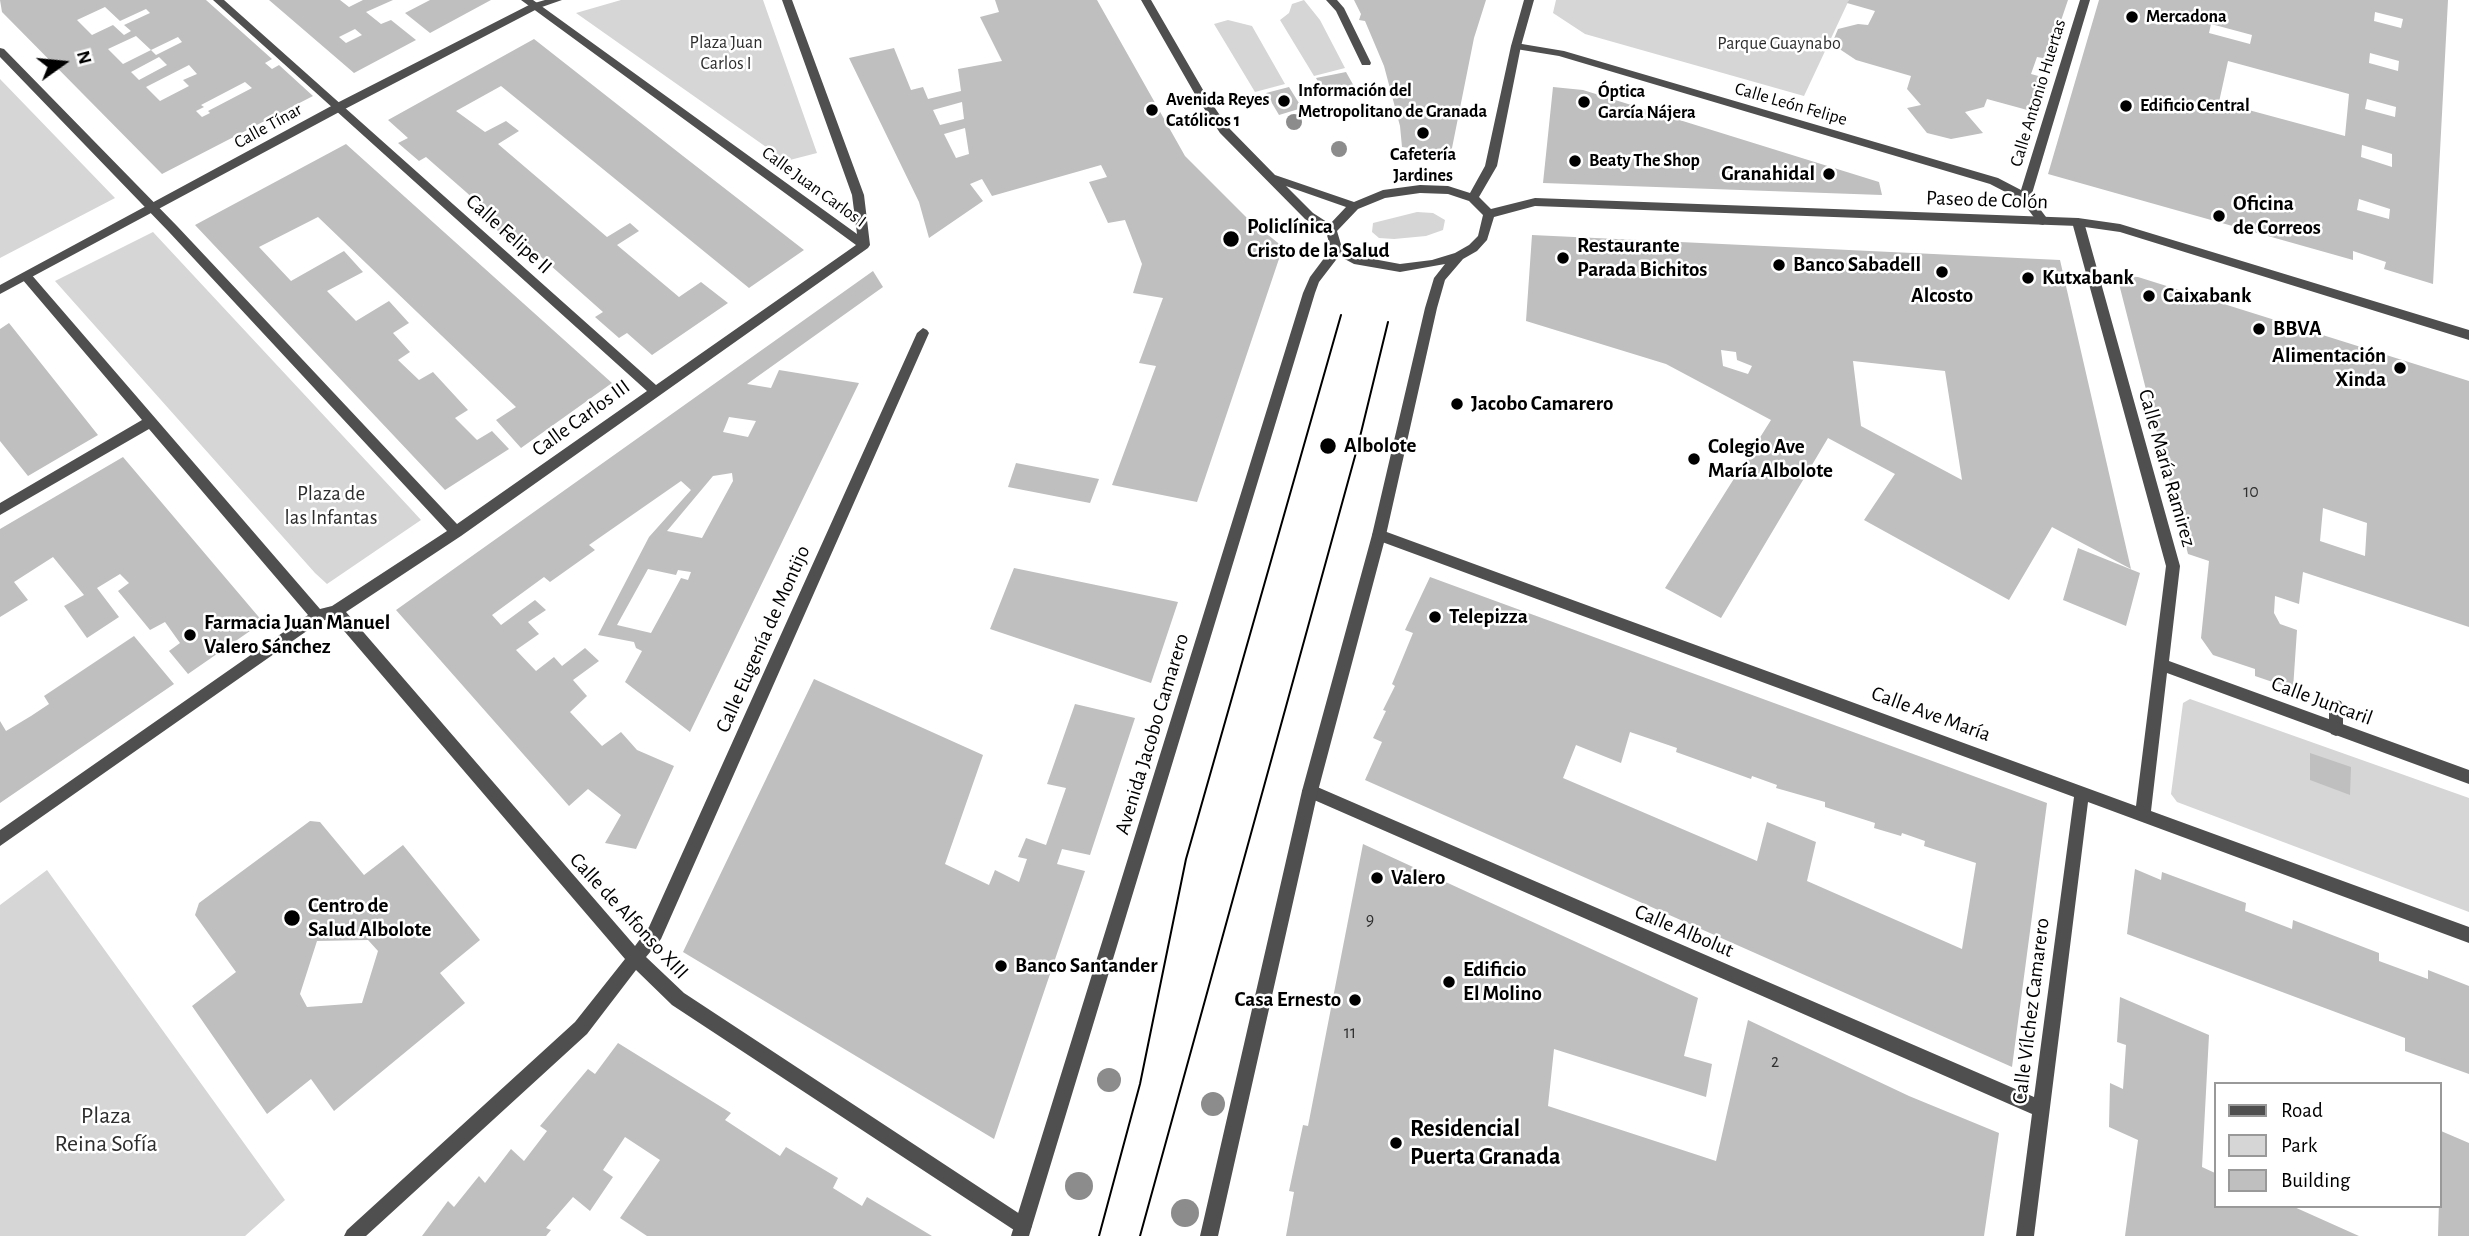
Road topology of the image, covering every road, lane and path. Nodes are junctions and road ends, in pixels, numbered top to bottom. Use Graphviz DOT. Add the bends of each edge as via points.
graph roads {
  1 [pos="218,0"];
  2 [pos="557,0"];
  3 [pos="787,0"];
  4 [pos="1146,0"];
  5 [pos="1331,0"];
  6 [pos="1529,0"];
  7 [pos="2085,0"];
  8 [pos="531,3"];
  9 [pos="1516,46"];
  10 [pos="0,51"];
  11 [pos="1366,63"];
  12 [pos="339,107"];
  13 [pos="1272,176"];
  14 [pos="2025,197"];
  15 [pos="1473,198"];
  16 [pos="1354,206"];
  17 [pos="153,208"];
  18 [pos="1489,214"];
  19 [pos="2043,221"];
  20 [pos="2078,222"];
  21 [pos="1331,230"];
  22 [pos="864,245"];
  23 [pos="1337,250"];
  24 [pos="1459,256"];
  25 [pos="26,276"];
  26 [pos="0,290"];
  27 [pos="923,333"];
  28 [pos="2469,335"];
  29 [pos="654,390"];
  30 [pos="150,422"];
  31 [pos="0,510"];
  32 [pos="456,532"];
  33 [pos="1379,535"];
  34 [pos="336,611"];
  35 [pos="317,616"];
  36 [pos="2161,664"];
  37 [pos="2336,706"];
  38 [pos="2336,729"];
  39 [pos="2469,777"];
  40 [pos="1310,791"];
  41 [pos="2082,792"];
  42 [pos="2143,814"];
  43 [pos="0,839"];
  44 [pos="2469,935"];
  45 [pos="636,959"];
  46 [pos="2041,1109"];
  47 [pos="1021,1231"];
  48 [pos="353,1236"];
  49 [pos="1209,1236"];
  50 [pos="2025,1236"];
  1 -- 12 [label="street, Calle Felipe II"];
  2 -- 8 [label="street, Calle Tínar"];
  3 -- 22 [label="street, Calle Juan Carlos I" via="858,195"];
  4 -- 13 [label="street" via="1224,130"];
  5 -- 11 [label="street"];
  6 -- 9 [label="street"];
  7 -- 14 [label="street, Calle Antonio Huertas"];
  8 -- 12 [label="street, Calle Tínar"];
  8 -- 22 [label="street, Calle Juan Carlos I"];
  9 -- 14 [label="street, Calle León Felipe" via="1560,53 1994,181"];
  9 -- 15 [label="street" via="1491,166"];
  10 -- 17 [label="street"];
  12 -- 17 [label="street, Calle Tínar"];
  12 -- 29 [label="street, Calle Felipe II"];
  13 -- 16 [label="street"];
  13 -- 21 [label="street" via="1309,216"];
  14 -- 19 [label="street, Calle León Felipe"];
  15 -- 16 [label="street" via="1448,190 1420,189 1383,194"];
  15 -- 18 [label="street"];
  16 -- 21 [label="street"];
  17 -- 25 [label="street, Calle Tínar"];
  17 -- 32 [label="street"];
  18 -- 19 [label="street, Paseo de Colón" via="1535,202"];
  18 -- 24 [label="street" via="1483,236"];
  19 -- 20 [label="street, Paseo de Colón"];
  20 -- 28 [label="street, Paseo de Colón" via="2120,228"];
  20 -- 36 [label="street, Calle María Ramirez" via="2173,566"];
  21 -- 23 [label="street"];
  22 -- 29 [label="street, Calle Carlos III"];
  23 -- 24 [label="street" via="1354,260 1399,268"];
  23 -- 47 [label="street, Avenida Jacobo Camarero" via="1309,293"];
  24 -- 33 [label="street" via="1440,278 1431,308"];
  25 -- 26 [label="street, Calle Tínar"];
  25 -- 30 [label="street"];
  27 -- 45 [label="street, Calle Eugenía de Montijo" via="655,933"];
  29 -- 32 [label="street, Calle Carlos III"];
  30 -- 31 [label="street"];
  30 -- 35 [label="street"];
  32 -- 34 [label="street, Calle Carlos III"];
  33 -- 40 [label="street"];
  33 -- 41 [label="street, Calle Ave María"];
  34 -- 35 [label="street, Calle Carlos III"];
  34 -- 45 [label="street, Calle de Alfonso XIII"];
  35 -- 43 [label="street"];
  36 -- 38 [label="street, Calle Juncaril"];
  36 -- 42 [label="street, Calle María Ramirez"];
  37 -- 38 [label="street"];
  38 -- 39 [label="street, Calle Juncaril"];
  40 -- 46 [label="street, Calle Albolut"];
  40 -- 49 [label="street"];
  41 -- 42 [label="street, Calle Ave María"];
  41 -- 46 [label="street, Calle Vílchez Camarero"];
  42 -- 44 [label="street, Calle Ave María"];
  45 -- 47 [label="street, Calle de Alfonso XIII" via="678,999"];
  45 -- 48 [label="street" via="581,1028"];
  46 -- 50 [label="street, Calle Vílchez Camarero"];
}
